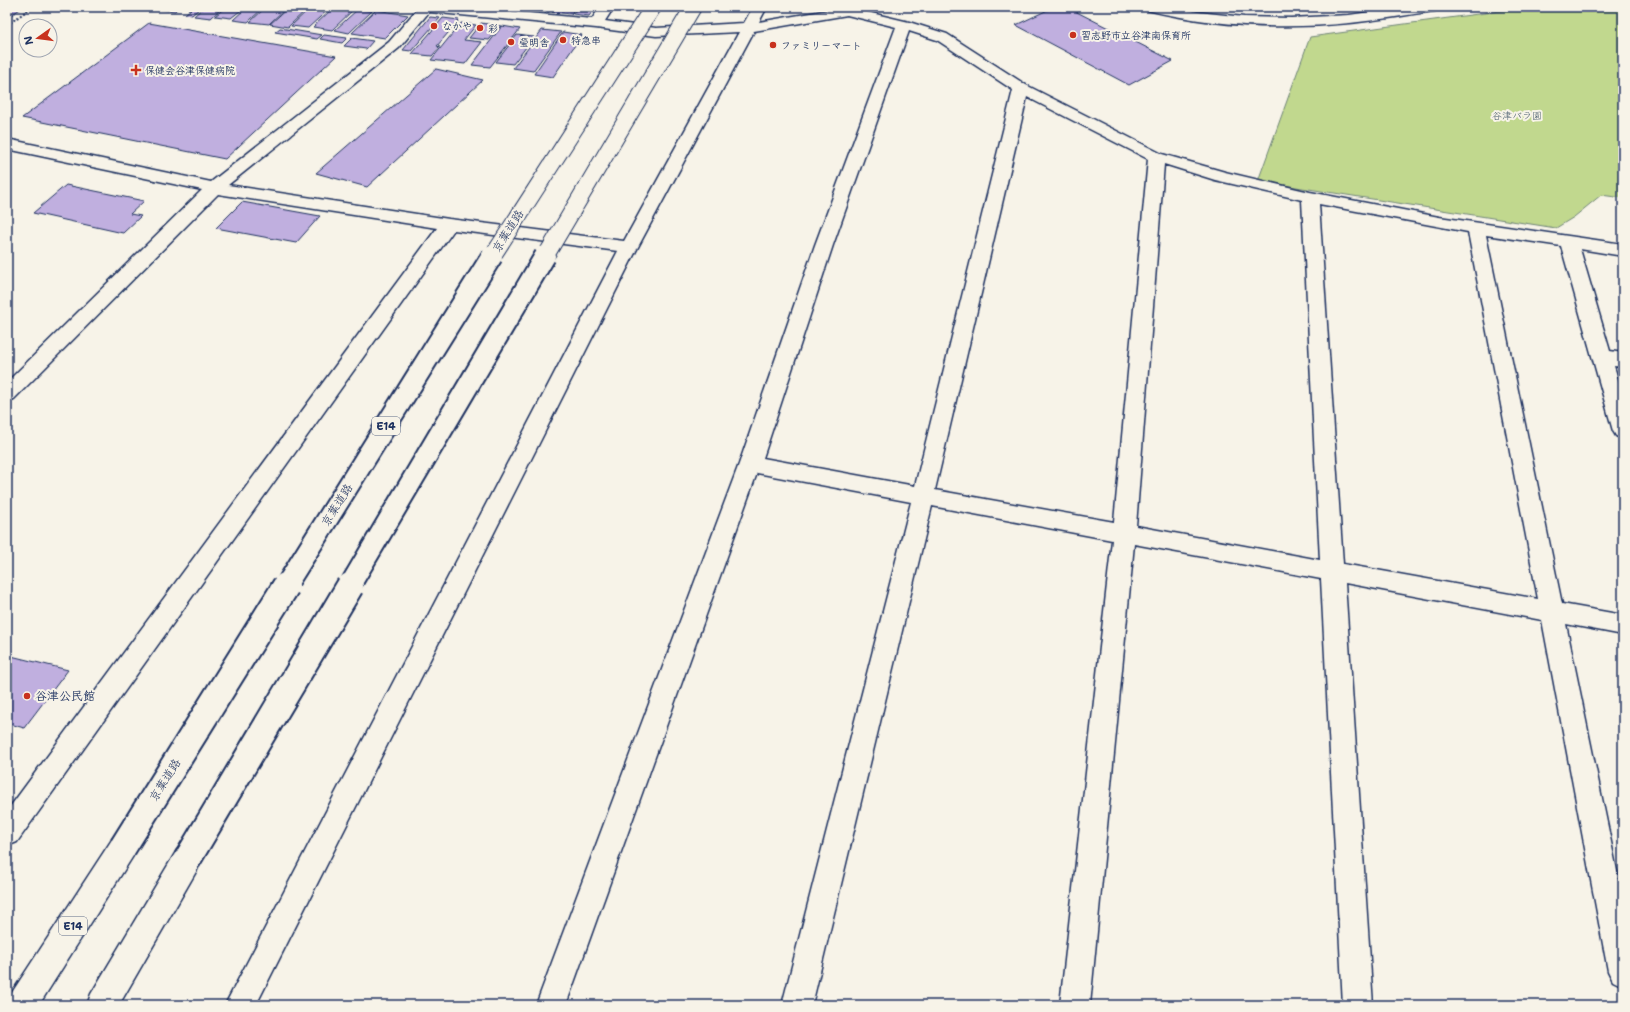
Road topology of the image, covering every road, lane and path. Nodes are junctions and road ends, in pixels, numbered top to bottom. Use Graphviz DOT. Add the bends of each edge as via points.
graph roads {
  1 [pos="32,7"];
  2 [pos="422,7"];
  3 [pos="425,7"];
  4 [pos="607,7"];
  5 [pos="653,7"];
  6 [pos="693,7"];
  7 [pos="760,7"];
  8 [pos="1152,7"];
  9 [pos="1434,7"];
  10 [pos="596,24"];
  11 [pos="7,25"];
  12 [pos="904,25"];
  13 [pos="748,27"];
  14 [pos="1021,88"];
  15 [pos="7,144"];
  16 [pos="1156,157"];
  17 [pos="214,188"];
  18 [pos="1310,197"];
  19 [pos="449,224"];
  20 [pos="1476,228"];
  21 [pos="1569,242"];
  22 [pos="629,247"];
  23 [pos="1623,250"];
  24 [pos="1602,357"];
  25 [pos="1623,360"];
  26 [pos="7,394"];
  27 [pos="1623,431"];
  28 [pos="750,464"];
  29 [pos="923,496"];
  30 [pos="1124,533"];
  31 [pos="1333,571"];
  32 [pos="1552,612"];
  33 [pos="1623,625"];
  34 [pos="7,833"];
  35 [pos="1623,971"];
  36 [pos="22,1005"];
  37 [pos="102,1005"];
  38 [pos="240,1005"];
  39 [pos="551,1005"];
  40 [pos="797,1005"];
  41 [pos="1075,1005"];
  42 [pos="1358,1005"];
  1 -- 11 [label="path"];
  2 -- 3 [label="main road"];
  3 -- 10 [label="main road"];
  3 -- 17 [label="main road" via="394,45"];
  4 -- 10 [label="main road"];
  5 -- 36 [label="main road, 京葉道路 / E14, bridge" via="515,220"];
  6 -- 37 [label="main road, bridge"];
  7 -- 13 [label="main road"];
  8 -- 9 [label="main road" via="1225,20 1293,23 1338,20"];
  10 -- 13 [label="main road" via="656,32"];
  12 -- 13 [label="main road" via="847,11"];
  12 -- 14 [label="main road" via="942,37"];
  12 -- 28 [label="main road" via="824,244"];
  13 -- 22 [label="main road"];
  14 -- 16 [label="main road"];
  14 -- 29 [label="main road"];
  15 -- 17 [label="main road"];
  16 -- 18 [label="main road" via="1221,176"];
  16 -- 30 [label="main road"];
  17 -- 19 [label="main road"];
  17 -- 26 [label="main road"];
  18 -- 20 [label="main road"];
  18 -- 31 [label="main road"];
  19 -- 22 [label="main road"];
  19 -- 34 [label="main road"];
  20 -- 21 [label="main road"];
  20 -- 32 [label="main road"];
  21 -- 23 [label="main road"];
  21 -- 24 [label="main road"];
  22 -- 38 [label="main road"];
  24 -- 25 [label="main road"];
  24 -- 27 [label="main road"];
  28 -- 29 [label="main road"];
  28 -- 39 [label="main road"];
  29 -- 30 [label="main road"];
  29 -- 40 [label="main road"];
  30 -- 31 [label="main road"];
  30 -- 41 [label="main road"];
  31 -- 32 [label="main road"];
  31 -- 42 [label="main road"];
  32 -- 33 [label="main road"];
  32 -- 35 [label="main road"];
}
